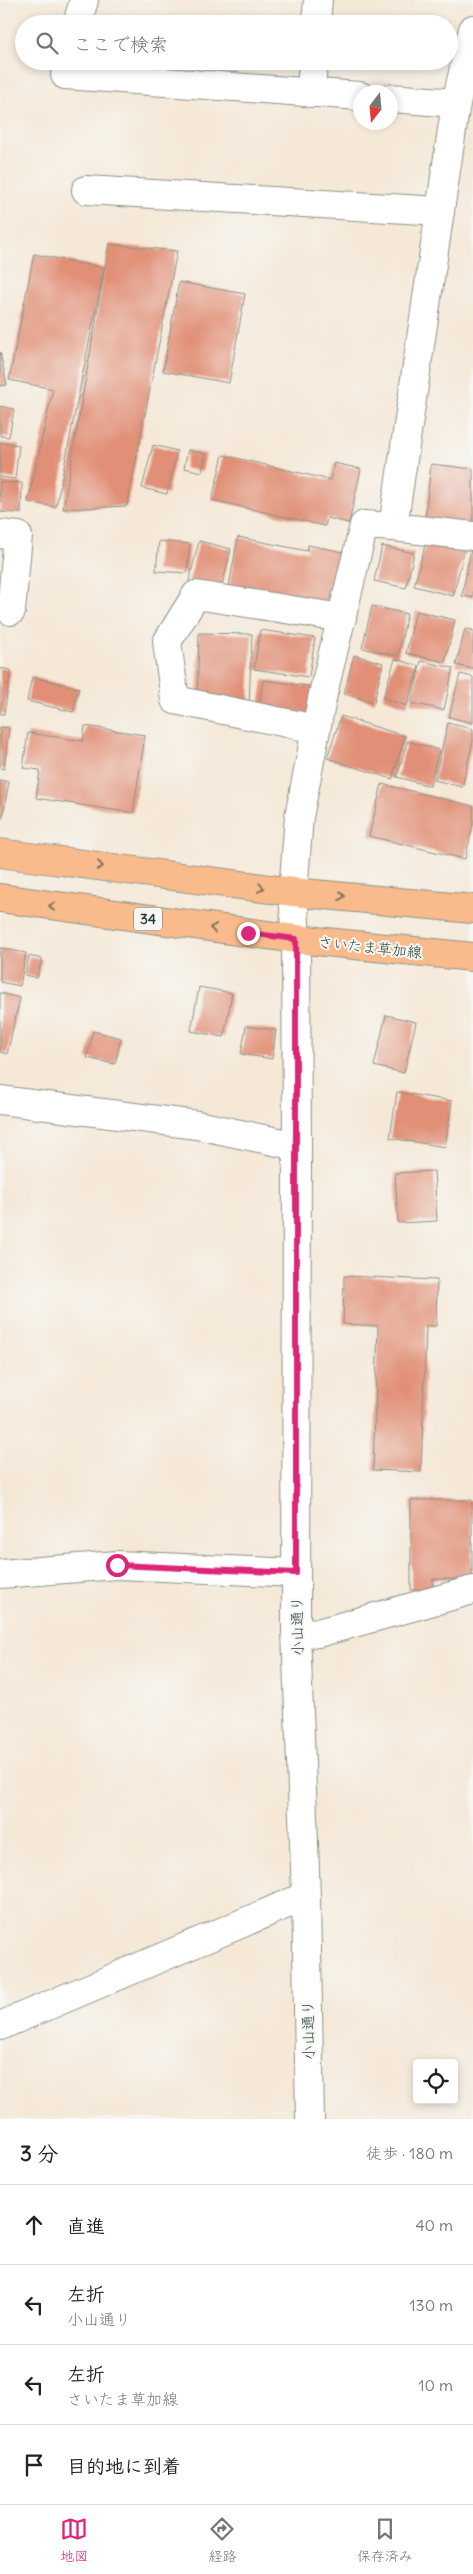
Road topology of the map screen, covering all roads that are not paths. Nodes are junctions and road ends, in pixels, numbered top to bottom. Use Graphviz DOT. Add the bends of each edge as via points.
graph roads {
  1 [pos="84,0"];
  2 [pos="318,0"];
  3 [pos="80,15"];
  4 [pos="317,15"];
  5 [pos="473,28"];
  6 [pos="66,70"];
  7 [pos="312,70"];
  8 [pos="311,93"];
  9 [pos="463,93"];
  10 [pos="353,96"];
  11 [pos="398,97"];
  12 [pos="86,190"];
  13 [pos="440,211"];
  14 [pos="393,527"];
  15 [pos="0,534"];
  16 [pos="473,536"];
  17 [pos="11,611"];
  18 [pos="342,618"];
  19 [pos="316,729"];
  20 [pos="0,853"];
  21 [pos="293,892"];
  22 [pos="0,898"];
  23 [pos="473,909"];
  24 [pos="296,939"];
  25 [pos="473,957"];
  26 [pos="0,1100"];
  27 [pos="297,1146"];
  28 [pos="296,1573"];
  29 [pos="0,1574"];
  30 [pos="473,1590"];
  31 [pos="296,1631"];
  32 [pos="306,1896"];
  33 [pos="0,2026"];
  34 [pos="310,2119"];
  1 -- 3 [label="street"];
  2 -- 4 [label="street"];
  5 -- 9 [label="street"];
  6 -- 8 [label="street" via="65,75"];
  7 -- 8 [label="street"];
  8 -- 10 [label="street"];
  9 -- 11 [label="street"];
  9 -- 13 [label="street"];
  12 -- 13 [label="street"];
  13 -- 14 [label="street"];
  14 -- 16 [label="street"];
  14 -- 18 [label="street, 小山通り" via="364,525"];
  15 -- 17 [label="street" via="18,536"];
  18 -- 19 [label="street, 小山通り"];
  18 -- 19 [label="street" via="196,595 168,642 175,700"];
  19 -- 21 [label="street, 小山通り" via="300,817"];
  20 -- 21 [label="main road, one-way"];
  21 -- 23 [label="main road, one-way"];
  21 -- 24 [label="street, 小山通り"];
  24 -- 22 [label="main road, さいたま草加線 / 34, one-way"];
  24 -- 25 [label="main road, さいたま草加線 / 34"];
  24 -- 27 [label="street, 小山通り"];
  26 -- 27 [label="street" via="197,1125"];
  27 -- 28 [label="street, 小山通り"];
  28 -- 29 [label="street" via="117,1565"];
  28 -- 31 [label="street, 小山通り"];
  30 -- 31 [label="street" via="318,1633"];
  31 -- 32 [label="street, 小山通り"];
  32 -- 33 [label="street"];
  32 -- 34 [label="street, 小山通り"];
}
